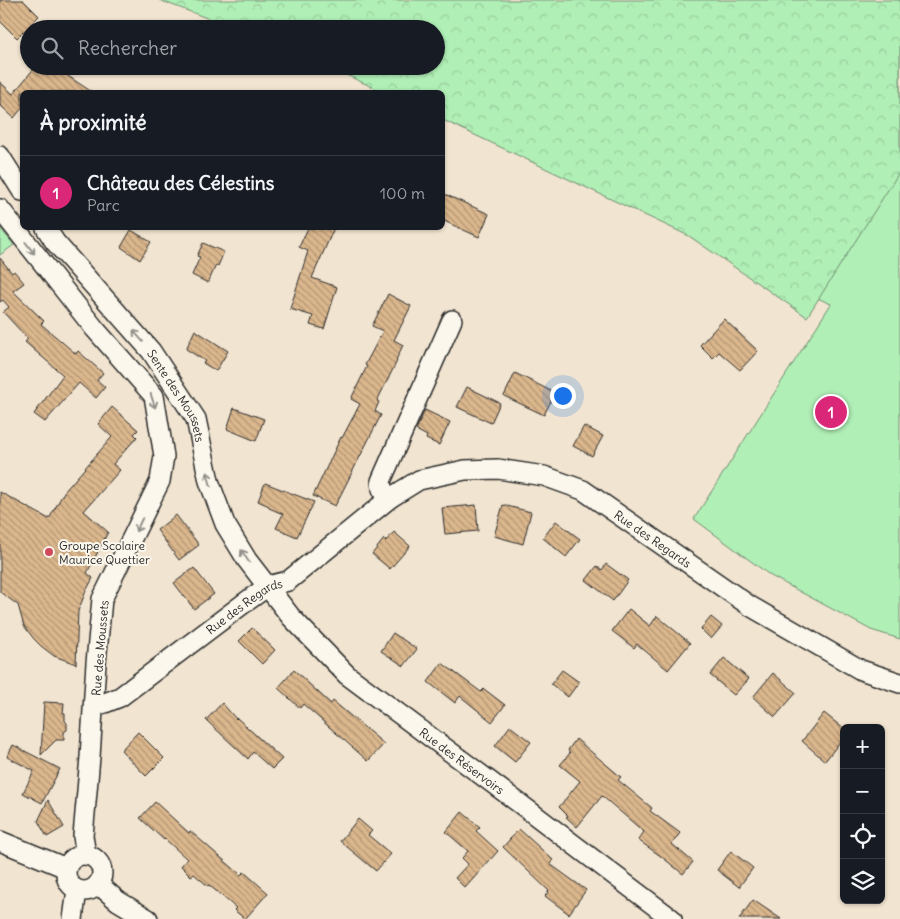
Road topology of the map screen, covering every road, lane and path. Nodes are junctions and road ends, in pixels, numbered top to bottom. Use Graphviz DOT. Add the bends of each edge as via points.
graph roads {
  1 [pos="0,156"];
  2 [pos="20,188"];
  3 [pos="0,209"];
  4 [pos="47,230"];
  5 [pos="452,320"];
  6 [pos="390,498"];
  7 [pos="268,586"];
  8 [pos="900,683"];
  9 [pos="94,706"];
  10 [pos="0,841"];
  11 [pos="86,855"];
  12 [pos="66,868"];
  13 [pos="98,884"];
  14 [pos="77,890"];
  15 [pos="73,919"];
  16 [pos="148,919"];
  17 [pos="672,919"];
  1 -- 2 [label="street"];
  3 -- 9 [label="street, Rue des Moussets, one-way" via="95,329 154,396 164,456 160,481 102,600"];
  7 -- 4 [label="street, Sente des Moussets, one-way" via="225,524 208,481 196,418 151,351"];
  5 -- 6 [label="street" via="381,481 382,489"];
  6 -- 7 [label="street, Rue des Regards" via="288,581"];
  6 -- 8 [label="street, Rue des Regards" via="419,480 465,470 498,469 544,476 583,490 750,606 861,670"];
  7 -- 9 [label="street, Rue des Regards" via="120,696"];
  7 -- 17 [label="street, Rue des Réservoirs" via="291,617 347,675"];
  9 -- 11 [label="street, Rue des Moussets" via="83,836"];
  10 -- 12 [label="street"];
  11 -- 12 [label="street" via="74,858"];
  11 -- 13 [label="street" via="99,862 102,877"];
  12 -- 14 [label="street" via="68,881"];
  13 -- 14 [label="street" via="85,891"];
  13 -- 16 [label="street"];
  14 -- 15 [label="street"];
}
